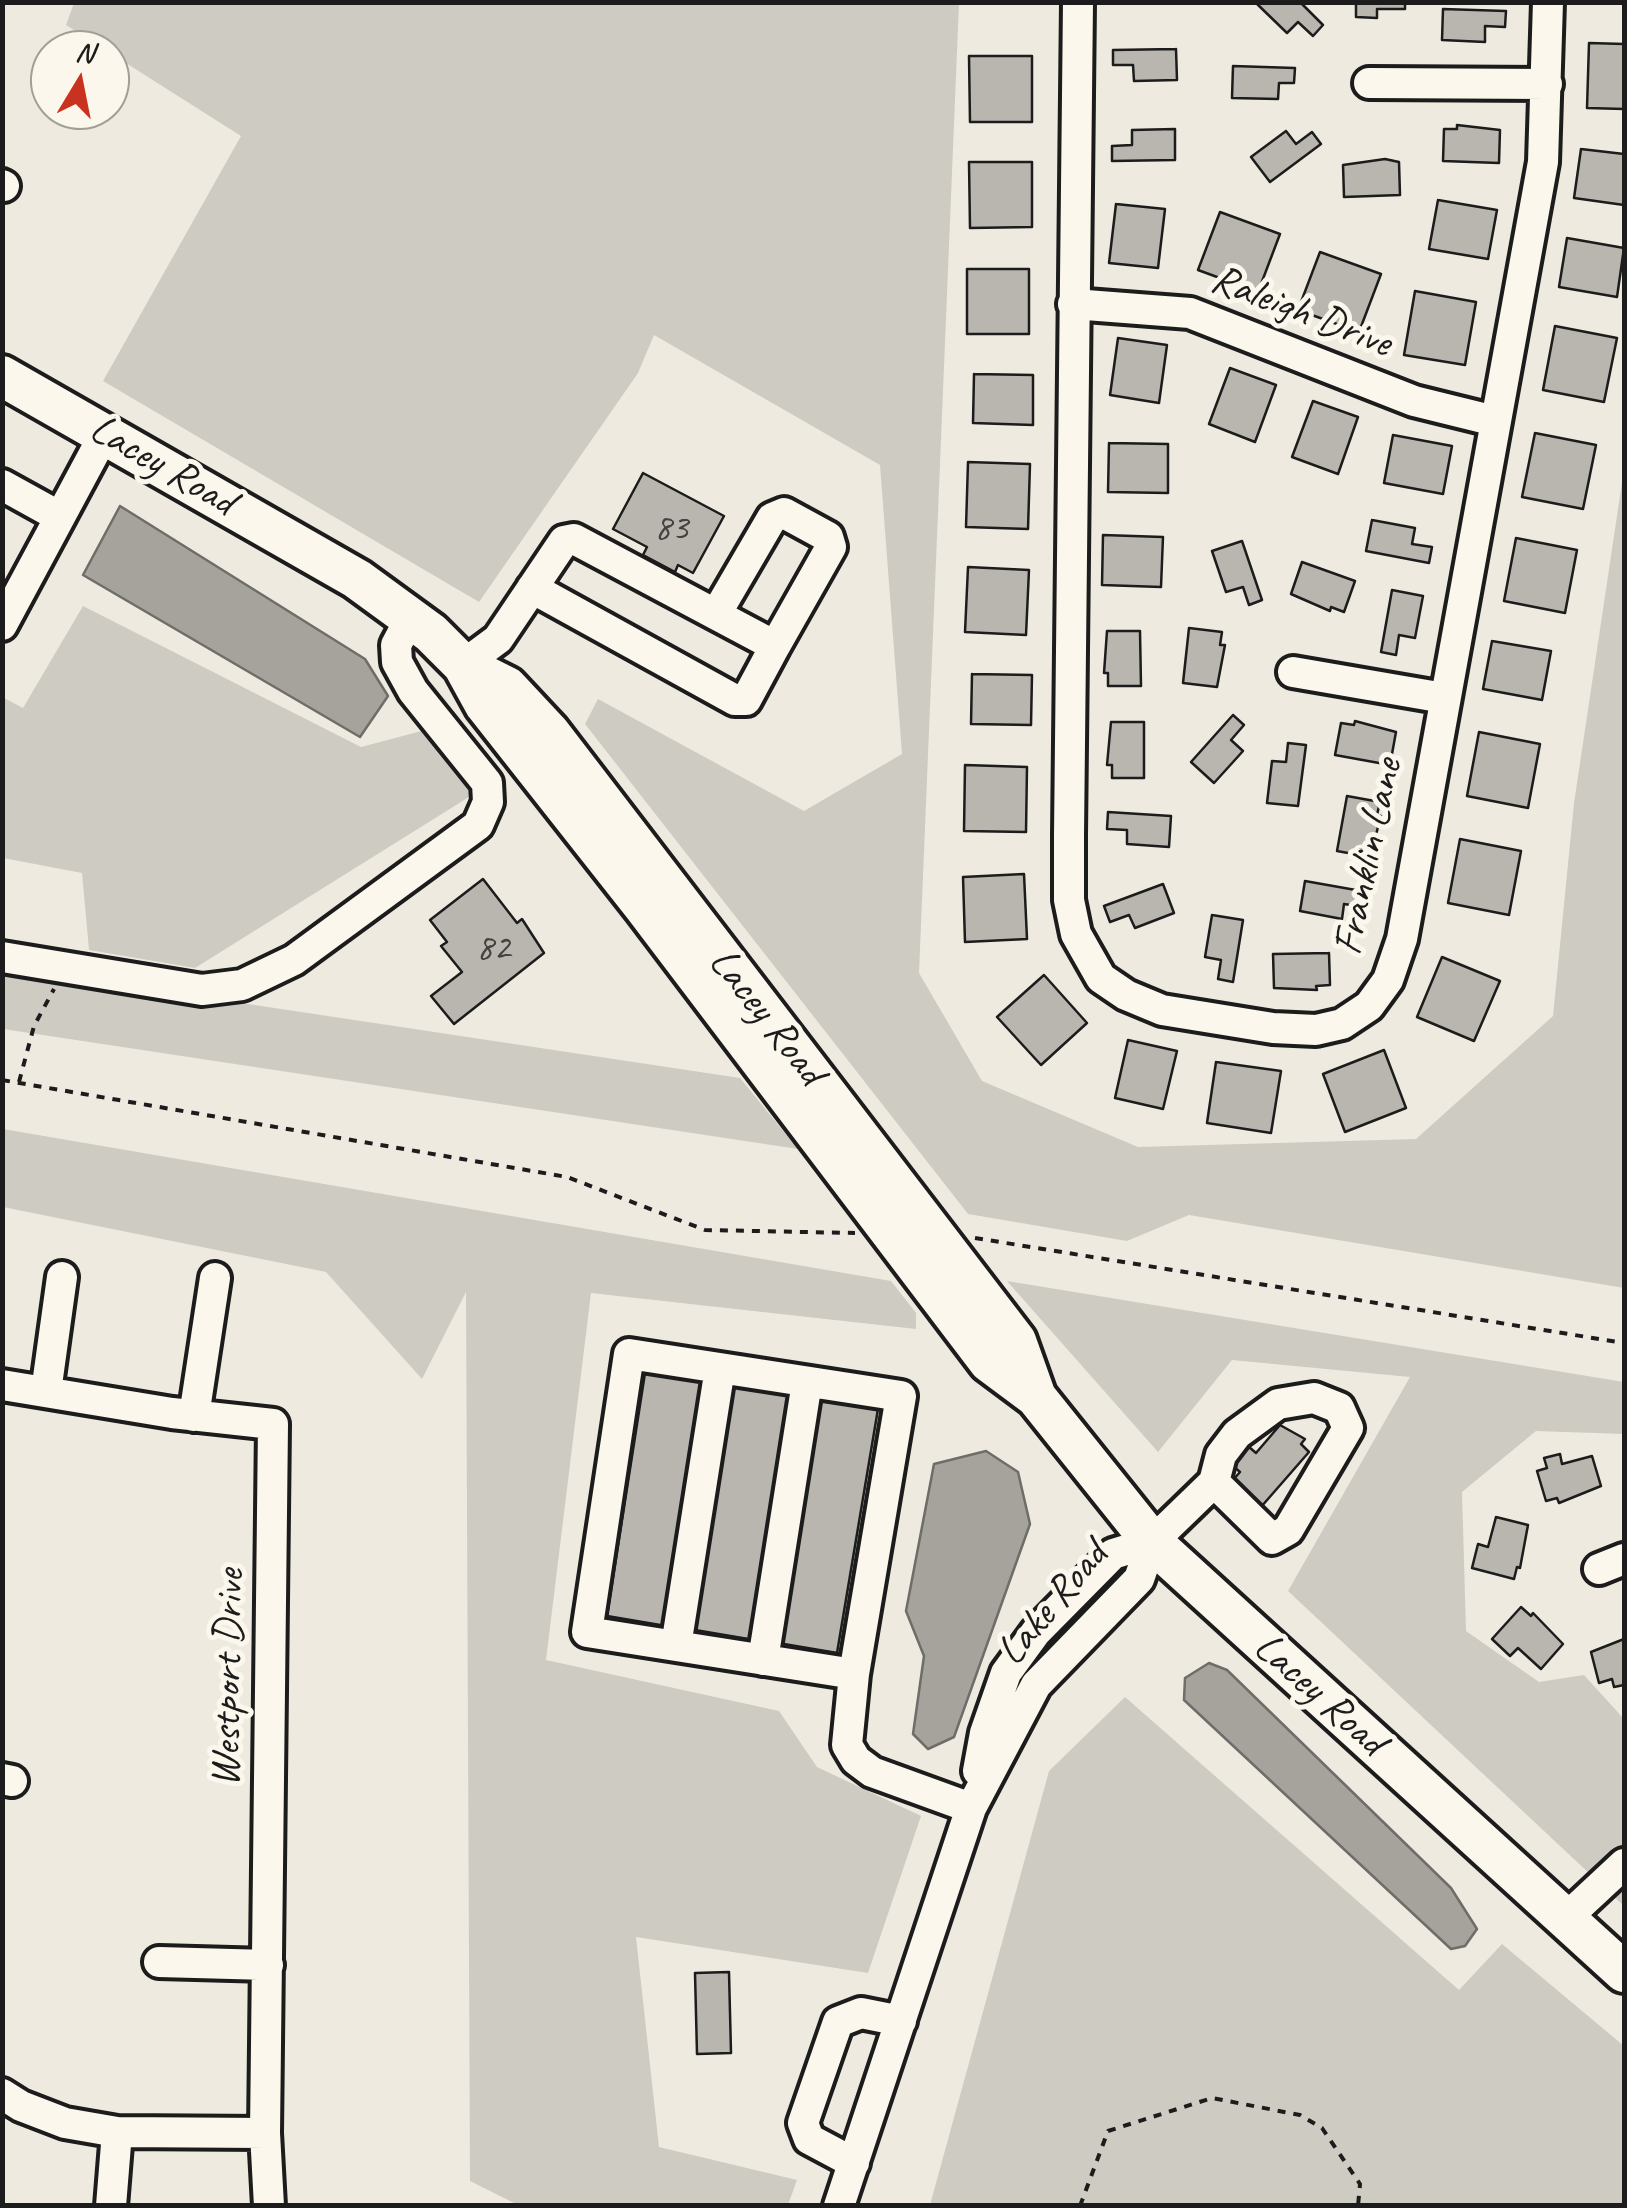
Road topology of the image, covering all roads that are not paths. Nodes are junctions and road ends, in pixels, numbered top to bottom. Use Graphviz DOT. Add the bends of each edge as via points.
graph roads {
  1 [pos="1078,2"];
  2 [pos="1548,2"];
  3 [pos="1369,83"];
  4 [pos="1547,84"];
  5 [pos="1073,304"];
  6 [pos="2,376"];
  7 [pos="1495,421"];
  8 [pos="106,433"];
  9 [pos="2,485"];
  10 [pos="60,516"];
  11 [pos="532,588"];
  12 [pos="716,614"];
  13 [pos="410,617"];
  14 [pos="2,624"];
  15 [pos="775,646"];
  16 [pos="464,665"];
  17 [pos="1293,672"];
  18 [pos="1444,698"];
  19 [pos="2,957"];
  20 [pos="731,997"];
  21 [pos="62,1277"];
  22 [pos="215,1278"];
  23 [pos="720,1368"];
  24 [pos="808,1382"];
  25 [pos="2,1385"];
  26 [pos="46,1392"];
  27 [pos="1036,1397"];
  28 [pos="194,1416"];
  29 [pos="1214,1482"];
  30 [pos="1152,1542"];
  31 [pos="676,1646"];
  32 [pos="763,1660"];
  33 [pos="854,1674"];
  34 [pos="972,1808"];
  35 [pos="1624,1864"];
  36 [pos="1565,1919"];
  37 [pos="159,1962"];
  38 [pos="268,1966"];
  39 [pos="1624,1972"];
  40 [pos="901,2021"];
  41 [pos="3,2094"];
  42 [pos="117,2132"];
  43 [pos="264,2133"];
  44 [pos="854,2162"];
  45 [pos="111,2206"];
  46 [pos="268,2206"];
  47 [pos="839,2206"];
  1 -- 5 [label="street, Franklin Lane"];
  2 -- 4 [label="street, Franklin Lane"];
  3 -- 4 [label="street"];
  4 -- 7 [label="street, Franklin Lane" via="1543,162"];
  5 -- 7 [label="street, Raleigh Drive" via="1190,313 1414,401"];
  5 -- 18 [label="street, Franklin Lane" via="1069,900 1076,934 1101,978 1162,1010 1273,1028 1316,1030 1342,1024 1369,1006 1388,980 1402,939"];
  6 -- 8 [label="main road, Lacey Road"];
  7 -- 18 [label="street, Franklin Lane"];
  8 -- 10 [label="street"];
  8 -- 13 [label="main road, Lacey Road" via="357,578"];
  9 -- 10 [label="street"];
  10 -- 14 [label="street"];
  11 -- 12 [label="street" via="564,541 574,538"];
  11 -- 15 [label="street" via="734,700 746,700"];
  11 -- 16 [label="street" via="498,639"];
  12 -- 15 [label="street"];
  12 -- 15 [label="street" via="772,518 784,513 828,537 831,547"];
  13 -- 16 [label="main road, Lacey Road"];
  13 -- 19 [label="street" via="396,644 397,662 486,783 488,802 478,824 294,960 242,985 202,990"];
  16 -- 20 [label="main road, Lacey Road" via="508,686 550,733 655,897"];
  17 -- 18 [label="street"];
  20 -- 27 [label="main road, Lacey Road" via="884,1223 990,1362"];
  20 -- 27 [label="main road, Lacey Road" via="1016,1341"];
  21 -- 26 [label="street"];
  22 -- 28 [label="street"];
  23 -- 24 [label="street"];
  23 -- 31 [label="street"];
  23 -- 31 [label="street" via="629,1354 587,1632"];
  24 -- 32 [label="street"];
  24 -- 33 [label="street" via="901,1396"];
  25 -- 26 [label="street, Westport Drive"];
  26 -- 28 [label="street, Westport Drive"];
  27 -- 30 [label="main road, Lacey Road"];
  28 -- 38 [label="street, Westport Drive" via="272,1424"];
  29 -- 29 [label="street" via="1272,1539 1288,1530 1348,1428 1339,1408 1314,1398 1278,1404 1220,1455"];
  29 -- 30 [label="street"];
  30 -- 34 [label="street, Lake Road" via="1113,1554 1036,1632 1006,1674 984,1732"];
  30 -- 36 [label="main road, Lacey Road"];
  31 -- 32 [label="street"];
  32 -- 33 [label="street"];
  33 -- 34 [label="street" via="846,1732 856,1760"];
  34 -- 40 [label="street, Lake Road"];
  35 -- 36 [label="street"];
  36 -- 39 [label="main road, Lacey Road"];
  37 -- 38 [label="street"];
  38 -- 43 [label="street, Westport Drive"];
  40 -- 44 [label="street, Lake Road"];
  40 -- 44 [label="street" via="861,2013 838,2022 803,2123 809,2140"];
  41 -- 42 [label="street" via="65,2123"];
  42 -- 43 [label="street"];
  42 -- 45 [label="street"];
  43 -- 46 [label="street, Westport Drive"];
  44 -- 47 [label="street, Lake Road"];
}
